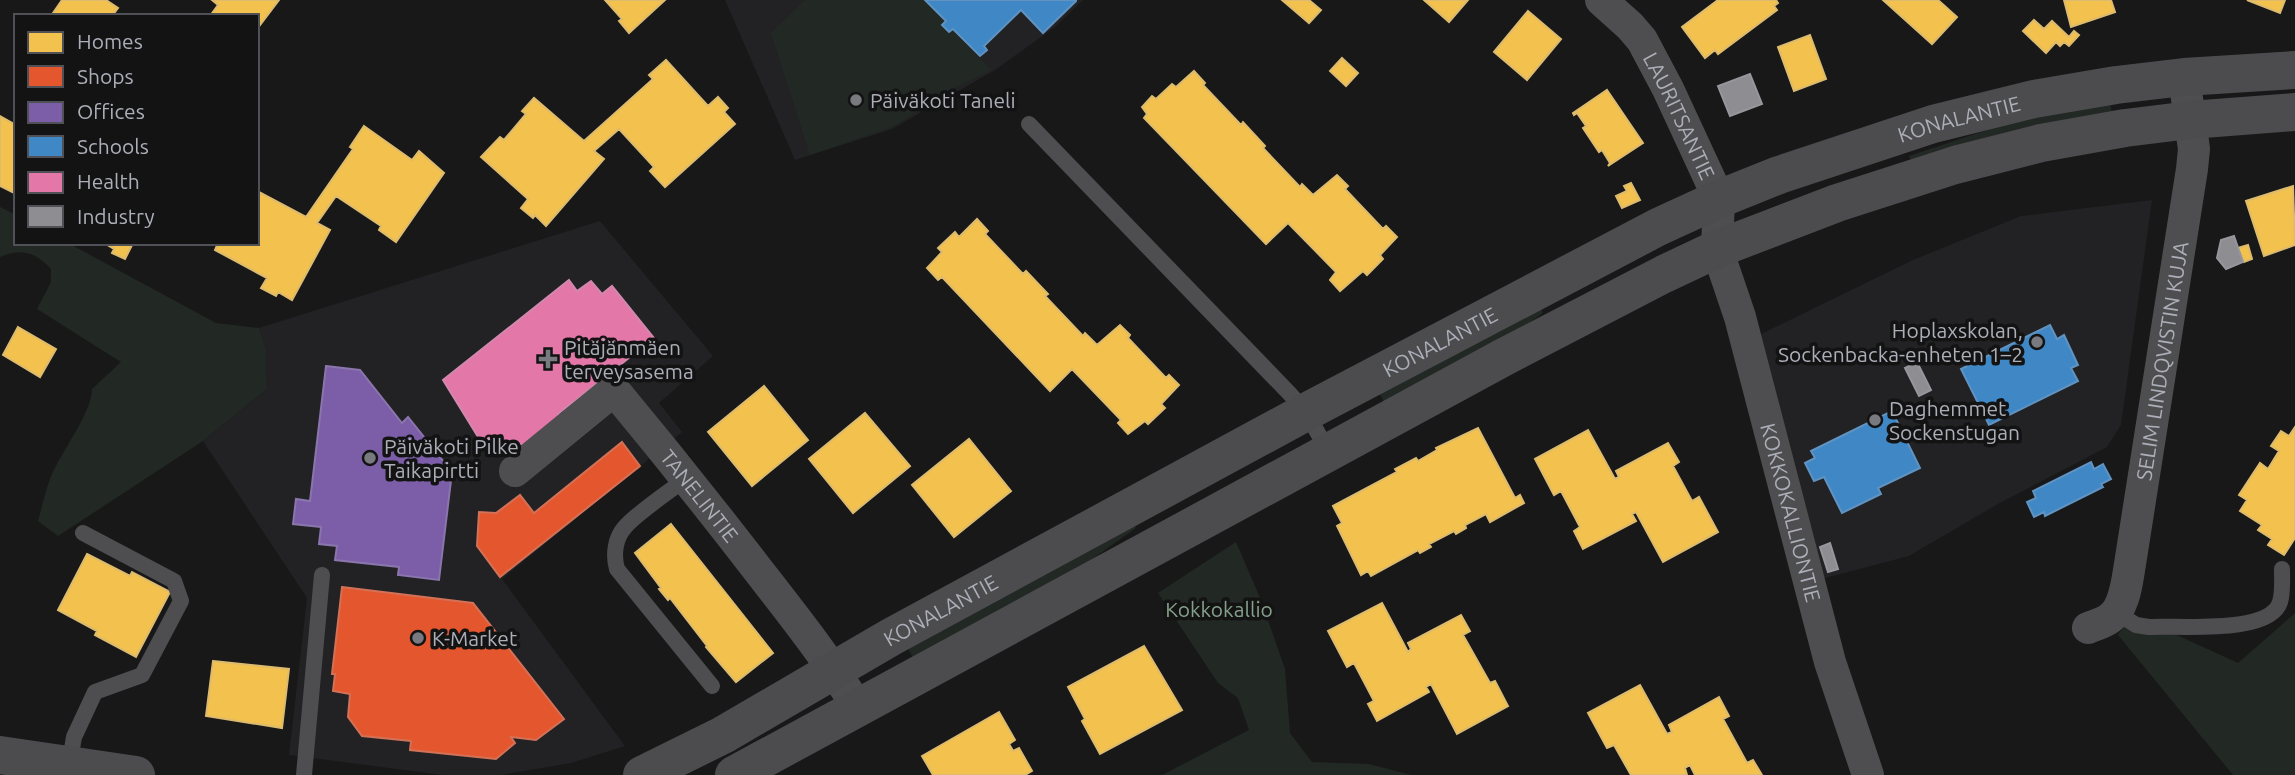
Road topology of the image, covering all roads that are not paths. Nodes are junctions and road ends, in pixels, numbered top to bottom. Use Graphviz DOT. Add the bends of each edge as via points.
graph roads {
  1 [pos="1601,0"];
  2 [pos="2295,69"];
  3 [pos="2184,77"];
  4 [pos="2295,113"];
  5 [pos="2190,120"];
  6 [pos="1029,124"];
  7 [pos="1719,199"];
  8 [pos="1717,250"];
  9 [pos="1306,412"];
  10 [pos="1328,451"];
  11 [pos="515,471"];
  12 [pos="687,478"];
  13 [pos="83,533"];
  14 [pos="2282,569"];
  15 [pos="322,575"];
  16 [pos="2116,612"];
  17 [pos="2088,628"];
  18 [pos="835,670"];
  19 [pos="712,686"];
  20 [pos="858,708"];
  21 [pos="0,755"];
  22 [pos="69,770"];
  23 [pos="136,775"];
  24 [pos="304,775"];
  25 [pos="642,775"];
  26 [pos="734,775"];
  27 [pos="1868,775"];
  1 -- 7 [label="street, LAURITSANTIE" via="1642,40"];
  2 -- 3 [label="main road, KONALANTIE"];
  3 -- 5 [label="street, SELIM LINDQVISTIN KUJA"];
  3 -- 7 [label="main road, KONALANTIE" via="2034,99 1933,124"];
  4 -- 5 [label="main road, KONALANTIE"];
  5 -- 8 [label="main road, KONALANTIE" via="2040,143 1955,165 1837,203"];
  5 -- 16 [label="street, SELIM LINDQVISTIN KUJA" via="2192,169 2130,564"];
  6 -- 9 [label="lane"];
  7 -- 8 [label="street, LAURITSANTIE"];
  7 -- 9 [label="main road, KONALANTIE"];
  8 -- 10 [label="main road, KONALANTIE" via="1541,337"];
  8 -- 27 [label="street, KOKKOKALLIONTIE" via="1740,317 1830,662"];
  9 -- 10 [label="lane"];
  9 -- 18 [label="main road, KONALANTIE"];
  10 -- 20 [label="main road, KONALANTIE"];
  11 -- 12 [label="street, TANELINTIE" via="614,390"];
  12 -- 18 [label="street, TANELINTIE"];
  12 -- 19 [label="lane" via="625,527 614,557 617,569"];
  13 -- 22 [label="lane" via="174,581 181,601 142,675 95,692 74,737"];
  14 -- 16 [label="lane" via="2280,603 2272,614 2251,624 2149,627 2136,625"];
  15 -- 24 [label="lane"];
  16 -- 17 [label="street"];
  18 -- 20 [label="street, TANELINTIE"];
  18 -- 25 [label="main road, KONALANTIE" via="723,735"];
  20 -- 26 [label="main road, KONALANTIE"];
  21 -- 22 [label="main road"];
  22 -- 23 [label="main road"];
}
